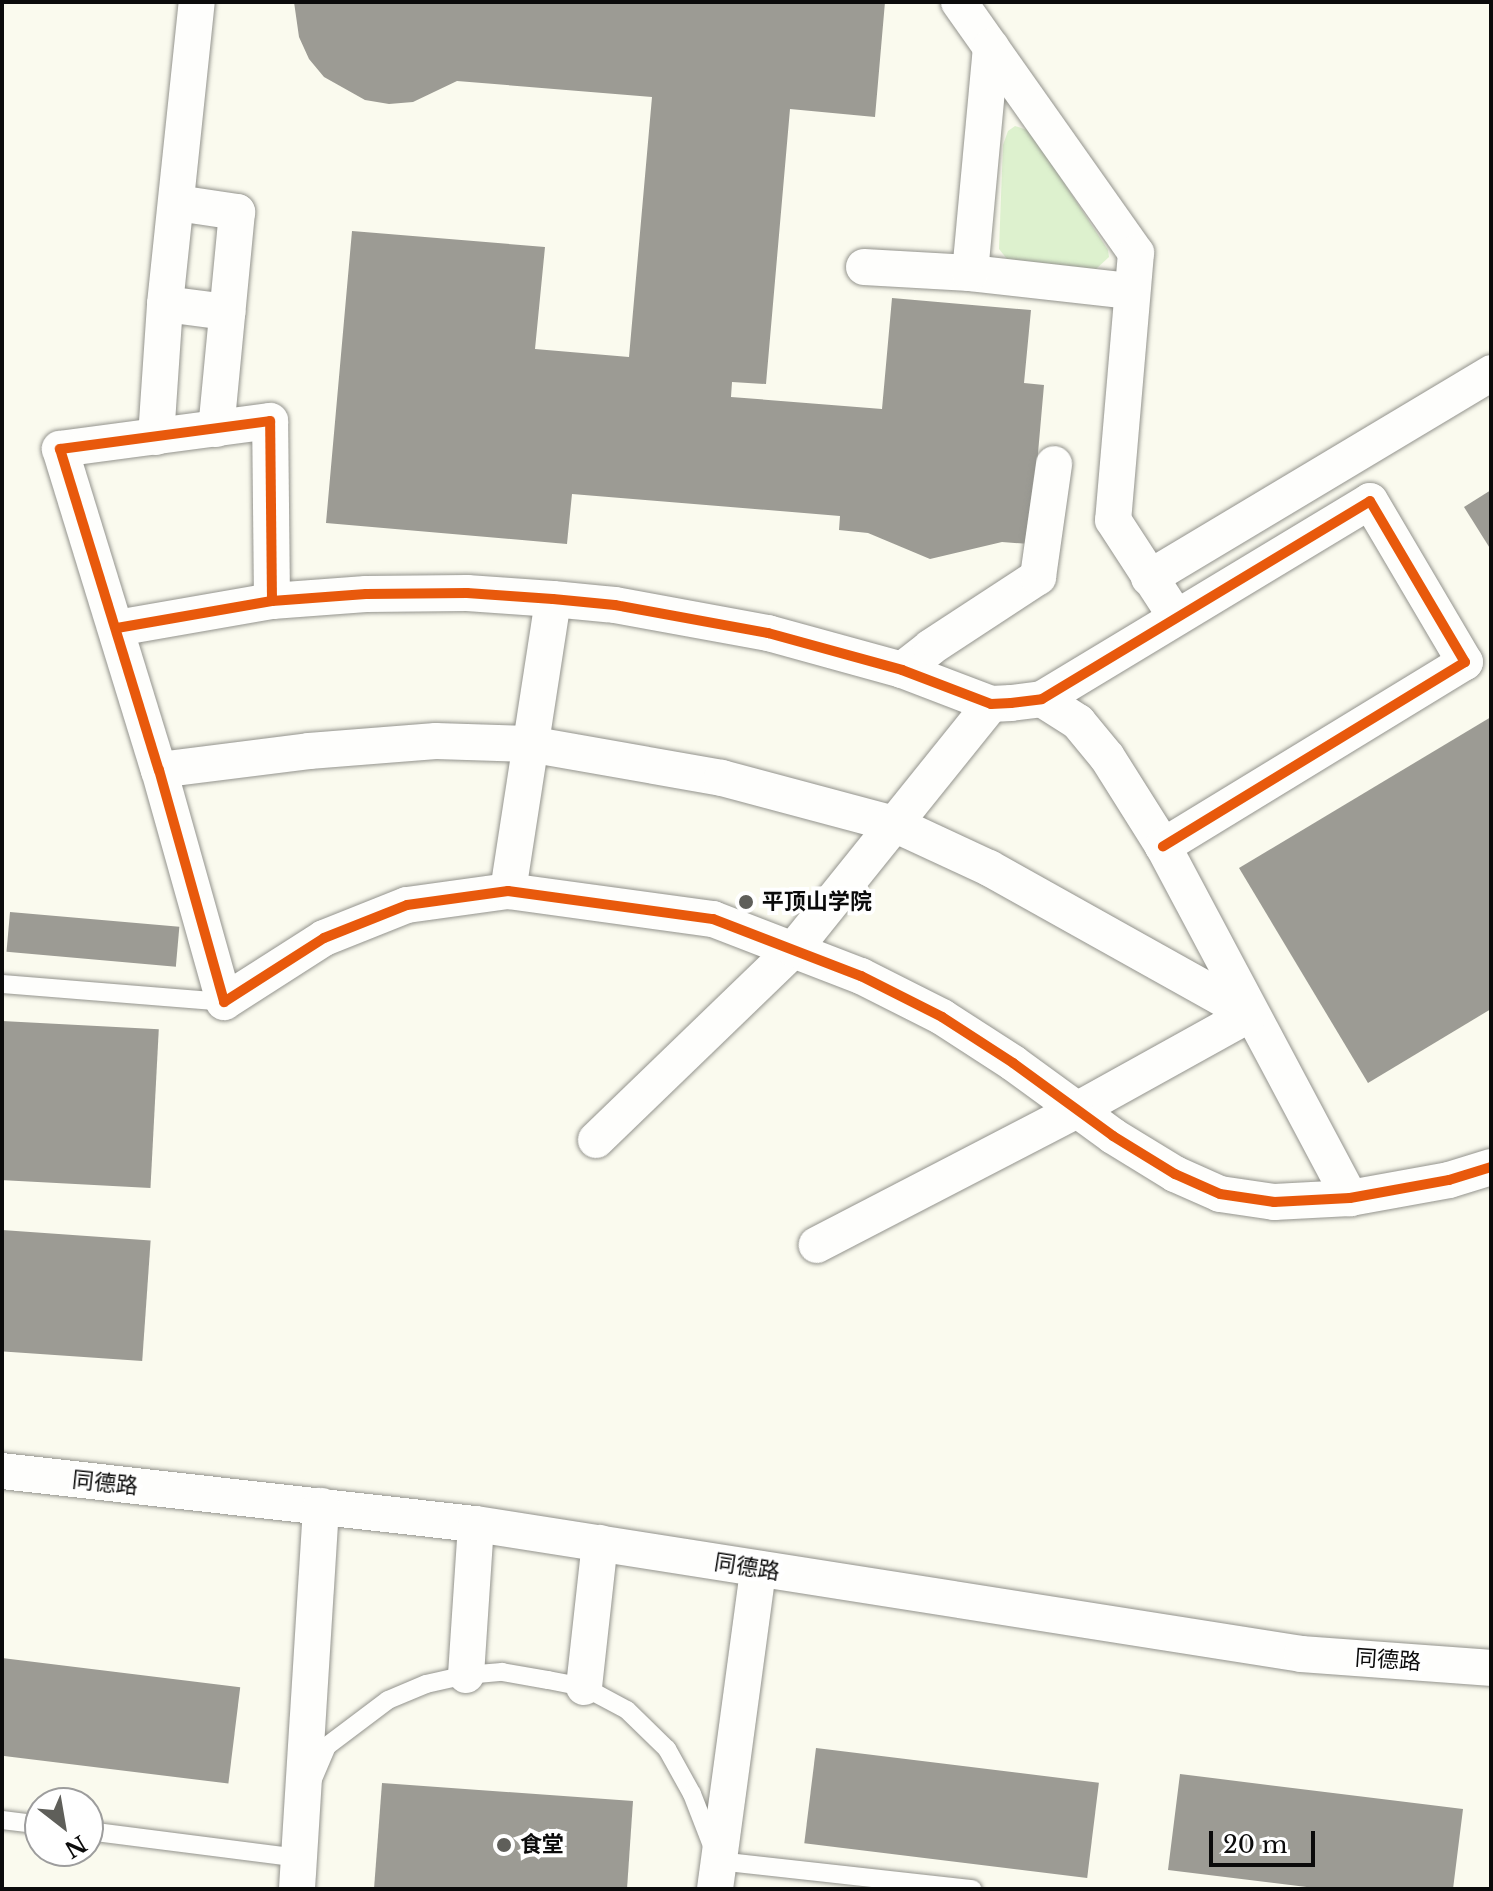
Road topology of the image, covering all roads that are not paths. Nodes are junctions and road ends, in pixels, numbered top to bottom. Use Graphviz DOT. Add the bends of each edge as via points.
graph roads {
  1 [pos="197,2"];
  2 [pos="959,2"];
  3 [pos="991,47"];
  4 [pos="177,203"];
  5 [pos="864,267"];
  6 [pos="970,273"];
  7 [pos="1131,291"];
  8 [pos="165,304"];
  9 [pos="227,312"];
  10 [pos="1491,373"];
  11 [pos="216,429"];
  12 [pos="156,437"];
  13 [pos="1054,464"];
  14 [pos="1149,578"];
  15 [pos="553,599"];
  16 [pos="272,601"];
  17 [pos="1176,617"];
  18 [pos="117,628"];
  19 [pos="902,670"];
  20 [pos="1042,699"];
  21 [pos="991,704"];
  22 [pos="529,744"];
  23 [pos="159,770"];
  24 [pos="894,824"];
  25 [pos="1163,846"];
  26 [pos="508,891"];
  27 [pos="794,949"];
  28 [pos="2,984"];
  29 [pos="224,1002"];
  30 [pos="1250,1014"];
  31 [pos="1075,1111"];
  32 [pos="596,1140"];
  33 [pos="1491,1167"];
  34 [pos="1350,1198"];
  35 [pos="817,1245"];
  36 [pos="2,1471"];
  37 [pos="321,1506"];
  38 [pos="476,1524"];
  39 [pos="600,1543"];
  40 [pos="758,1569"];
  41 [pos="1491,1668"];
  42 [pos="466,1675"];
  43 [pos="584,1687"];
  44 [pos="306,1797"];
  45 [pos="2,1820"];
  46 [pos="24,1823"];
  47 [pos="104,1834"];
  48 [pos="299,1874"];
  49 [pos="716,1875"];
  50 [pos="972,1889"];
  1 -- 4 [label="street"];
  2 -- 3 [label="street"];
  3 -- 6 [label="street"];
  3 -- 7 [label="street" via="1136,253"];
  4 -- 8 [label="street"];
  4 -- 9 [label="street" via="237,212"];
  5 -- 6 [label="street"];
  6 -- 7 [label="street"];
  7 -- 14 [label="street" via="1113,520"];
  8 -- 9 [label="street"];
  8 -- 12 [label="street"];
  9 -- 11 [label="street"];
  10 -- 14 [label="street"];
  11 -- 12 [label="street"];
  11 -- 16 [label="street" via="270,421"];
  12 -- 18 [label="street" via="60,449"];
  13 -- 19 [label="street" via="1038,577"];
  14 -- 17 [label="street"];
  15 -- 16 [label="street" via="453,593"];
  15 -- 19 [label="street" via="768,633"];
  15 -- 22 [label="street"];
  16 -- 18 [label="street"];
  17 -- 20 [label="street"];
  17 -- 25 [label="street" via="1370,501 1465,662"];
  18 -- 23 [label="street"];
  19 -- 21 [label="street"];
  20 -- 21 [label="street"];
  20 -- 25 [label="street" via="1078,722 1107,757"];
  21 -- 24 [label="street"];
  22 -- 23 [label="street" via="436,741"];
  22 -- 24 [label="street" via="722,778"];
  22 -- 26 [label="street"];
  23 -- 29 [label="street"];
  24 -- 27 [label="street"];
  24 -- 30 [label="street" via="989,868"];
  25 -- 30 [label="street"];
  26 -- 27 [label="street" via="713,919"];
  26 -- 29 [label="street" via="407,905 324,938"];
  27 -- 31 [label="street" via="942,1017"];
  27 -- 32 [label="street"];
  28 -- 29 [label="lane"];
  30 -- 31 [label="street"];
  30 -- 34 [label="street"];
  31 -- 34 [label="street" via="1175,1174 1220,1194 1274,1202"];
  31 -- 35 [label="street"];
  33 -- 34 [label="street"];
  36 -- 37 [label="street, 同德路"];
  37 -- 38 [label="street, 同德路"];
  37 -- 44 [label="street"];
  38 -- 39 [label="street, 同德路"];
  38 -- 42 [label="street"];
  39 -- 40 [label="street, 同德路"];
  39 -- 43 [label="street"];
  40 -- 41 [label="street, 同德路" via="1302,1654"];
  40 -- 49 [label="street"];
  42 -- 43 [label="lane" via="502,1672"];
  42 -- 44 [label="lane" via="388,1700 354,1723 327,1746"];
  43 -- 49 [label="lane" via="627,1710 667,1749 692,1794"];
  44 -- 48 [label="street"];
  45 -- 46 [label="lane"];
  47 -- 48 [label="lane"];
  49 -- 50 [label="lane"];
}
